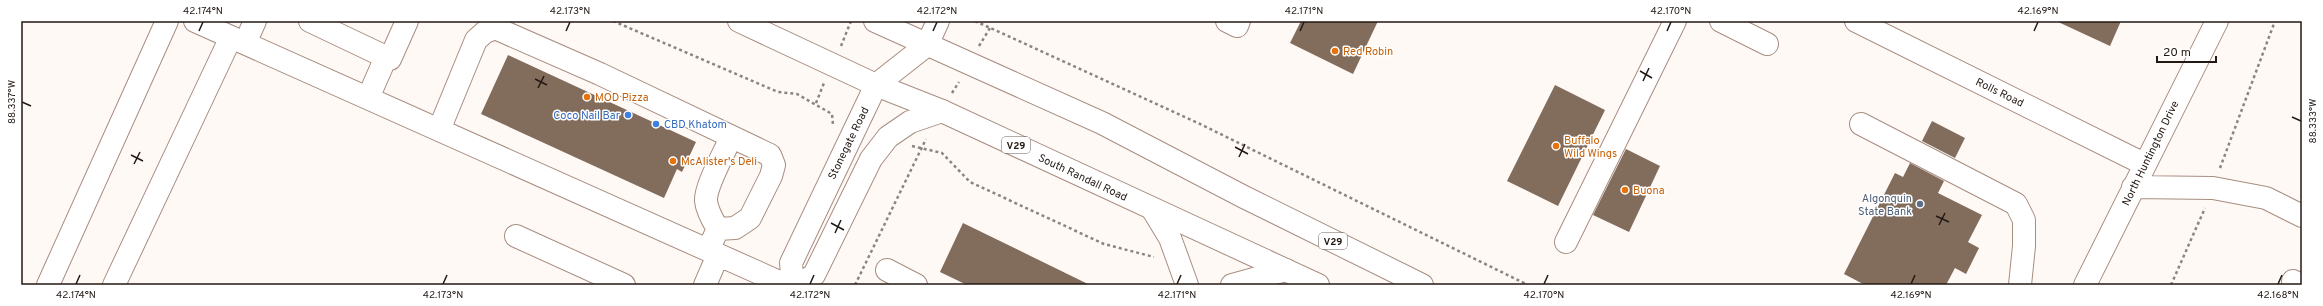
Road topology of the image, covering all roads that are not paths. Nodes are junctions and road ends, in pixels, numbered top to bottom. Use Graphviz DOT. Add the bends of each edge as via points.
graph roads {
  1 [pos="167,21"];
  2 [pos="195,21"];
  3 [pos="255,21"];
  4 [pos="310,21"];
  5 [pos="407,21"];
  6 [pos="738,21"];
  7 [pos="875,21"];
  8 [pos="938,21"];
  9 [pos="1227,21"];
  10 [pos="1239,21"];
  11 [pos="1676,21"];
  12 [pos="1721,21"];
  13 [pos="1856,21"];
  14 [pos="2216,21"];
  15 [pos="238,40"];
  16 [pos="1767,44"];
  17 [pos="927,45"];
  18 [pos="386,57"];
  19 [pos="876,85"];
  20 [pos="368,98"];
  21 [pos="942,111"];
  22 [pos="1861,124"];
  23 [pos="439,130"];
  24 [pos="731,137"];
  25 [pos="2144,164"];
  26 [pos="2133,187"];
  27 [pos="1153,210"];
  28 [pos="2302,216"];
  29 [pos="718,229"];
  30 [pos="516,236"];
  31 [pos="1566,242"];
  32 [pos="713,252"];
  33 [pos="887,270"];
  34 [pos="1286,270"];
  35 [pos="48,285"];
  36 [pos="114,285"];
  37 [pos="624,285"];
  38 [pos="704,285"];
  39 [pos="786,285"];
  40 [pos="793,285"];
  41 [pos="798,285"];
  42 [pos="916,285"];
  43 [pos="1187,285"];
  44 [pos="1232,285"];
  45 [pos="1318,285"];
  46 [pos="1422,285"];
  47 [pos="2020,285"];
  48 [pos="2085,285"];
  1 -- 35 [label="street"];
  2 -- 15 [label="street"];
  3 -- 15 [label="street"];
  4 -- 18 [label="street"];
  5 -- 18 [label="street" via="390,59"];
  6 -- 19 [label="street, South Randall Road / V29"];
  7 -- 17 [label="street, V29"];
  8 -- 17 [label="street, Stonegate Road"];
  9 -- 10 [label="street" via="1237,26"];
  11 -- 31 [label="street"];
  12 -- 16 [label="street"];
  13 -- 25 [label="street, Rolls Road"];
  14 -- 25 [label="street, North Huntington Drive"];
  15 -- 20 [label="street"];
  15 -- 36 [label="street"];
  17 -- 19 [label="street, Stonegate Road"];
  17 -- 46 [label="street, V29" via="1102,123 1251,201"];
  18 -- 20 [label="street"];
  19 -- 21 [label="street, South Randall Road / V29"];
  19 -- 40 [label="street, Stonegate Road" via="791,263"];
  20 -- 23 [label="street"];
  21 -- 27 [label="street, South Randall Road / V29"];
  21 -- 41 [label="street" via="910,122 888,137 871,159 814,275"];
  22 -- 47 [label="street" via="2016,204 2024,220"];
  23 -- 24 [label="street" via="476,40 495,28 600,74"];
  23 -- 32 [label="street"];
  24 -- 29 [label="street" via="706,200 710,215"];
  24 -- 29 [label="street" via="770,155 774,165 750,218 735,228"];
  25 -- 26 [label="street, North Huntington Drive"];
  26 -- 28 [label="street" via="2213,188 2266,198"];
  26 -- 48 [label="street, North Huntington Drive"];
  27 -- 34 [label="street, South Randall Road / V29"];
  27 -- 43 [label="street" via="1170,238"];
  29 -- 32 [label="street"];
  30 -- 37 [label="street"];
  32 -- 38 [label="street"];
  32 -- 39 [label="street"];
  33 -- 42 [label="street"];
  34 -- 44 [label="street"];
  34 -- 45 [label="street, South Randall Road / V29"];
}
